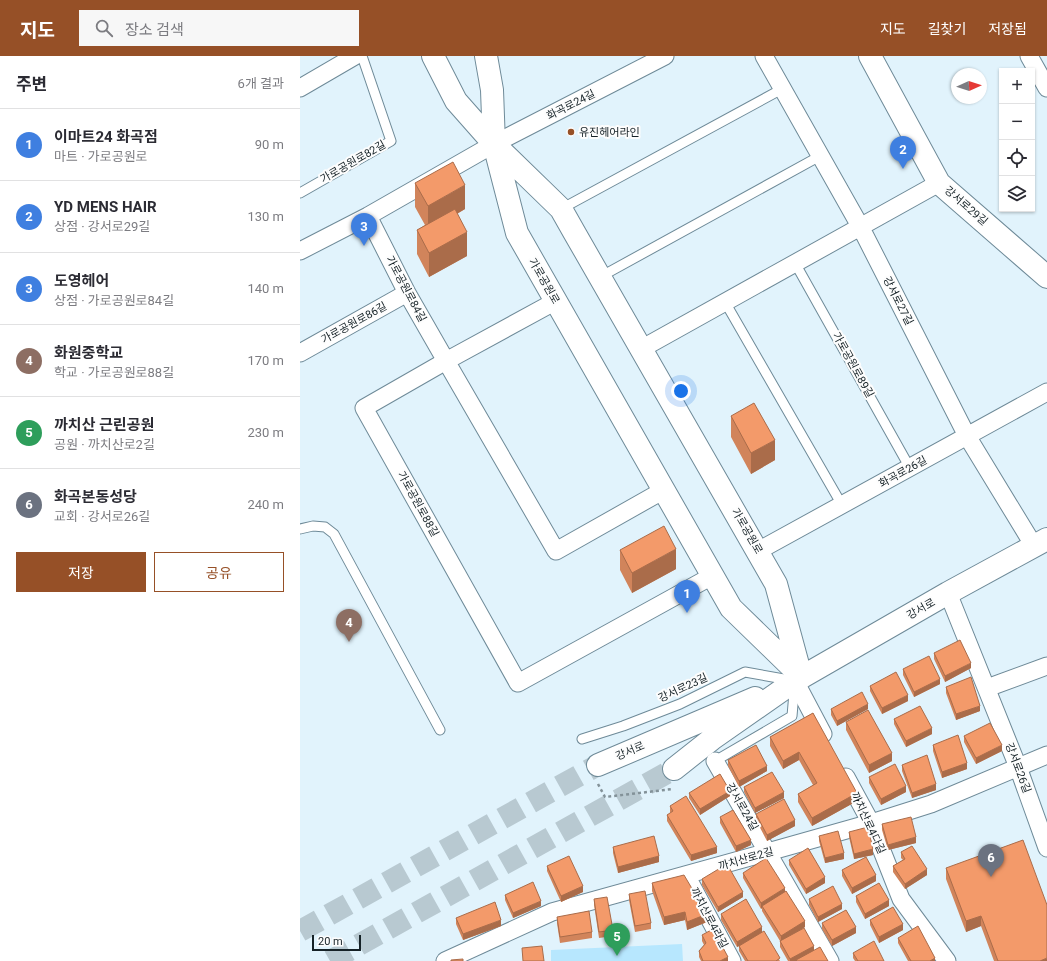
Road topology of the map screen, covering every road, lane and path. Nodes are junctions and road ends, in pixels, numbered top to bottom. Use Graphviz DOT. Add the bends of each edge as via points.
graph roads {
  1 [pos="355,56"];
  2 [pos="362,56"];
  3 [pos="433,56"];
  4 [pos="486,56"];
  5 [pos="665,56"];
  6 [pos="764,56"];
  7 [pos="870,56"];
  8 [pos="1029,56"];
  9 [pos="646,61"];
  10 [pos="300,88"];
  11 [pos="1047,88"];
  12 [pos="782,89"];
  13 [pos="494,144"];
  14 [pos="820,156"];
  15 [pos="939,183"];
  16 [pos="300,193"];
  17 [pos="561,209"];
  18 [pos="368,216"];
  19 [pos="860,226"];
  20 [pos="300,251"];
  21 [pos="795,263"];
  22 [pos="600,277"];
  23 [pos="1047,277"];
  24 [pos="407,293"];
  25 [pos="556,300"];
  26 [pos="725,302"];
  27 [pos="641,349"];
  28 [pos="300,353"];
  29 [pos="446,361"];
  30 [pos="1047,392"];
  31 [pos="967,436"];
  32 [pos="910,468"];
  33 [pos="664,490"];
  34 [pos="842,505"];
  35 [pos="300,529"];
  36 [pos="1040,542"];
  37 [pos="758,551"];
  38 [pos="712,576"];
  39 [pos="948,593"];
  40 [pos="1047,666"];
  41 [pos="798,679"];
  42 [pos="987,688"];
  43 [pos="440,730"];
  44 [pos="582,738"];
  45 [pos="1047,755"];
  46 [pos="715,761"];
  47 [pos="1018,767"];
  48 [pos="598,774"];
  49 [pos="676,777"];
  50 [pos="871,823"];
  51 [pos="1047,848"];
  52 [pos="768,852"];
  53 [pos="686,875"];
  54 [pos="445,961"];
  55 [pos="732,961"];
  56 [pos="830,961"];
  57 [pos="947,961"];
  1 -- 10 [label="street"];
  2 -- 16 [label="lane, 가로공원로82길" via="391,141"];
  3 -- 13 [label="main road, 가로공원로" via="456,101"];
  4 -- 13 [label="main road, 가로공원로" via="492,90"];
  5 -- 9 [label="street, 화곡로24길"];
  6 -- 12 [label="street, 강서로27길"];
  7 -- 15 [label="main road, 강서로29길"];
  8 -- 11 [label="street"];
  9 -- 13 [label="street, 화곡로24길"];
  12 -- 14 [label="street, 강서로27길"];
  12 -- 17 [label="lane"];
  13 -- 17 [label="main road, 가로공원로"];
  13 -- 18 [label="street"];
  13 -- 25 [label="main road, 가로공원로" via="517,233"];
  14 -- 19 [label="street, 강서로27길"];
  14 -- 22 [label="lane"];
  15 -- 19 [label="street"];
  15 -- 23 [label="main road, 강서로29길"];
  17 -- 22 [label="main road, 가로공원로"];
  18 -- 20 [label="street"];
  18 -- 24 [label="street, 가로공원로84길"];
  19 -- 21 [label="street"];
  19 -- 31 [label="street, 강서로27길"];
  21 -- 26 [label="street"];
  21 -- 32 [label="lane, 가로공원로89길"];
  22 -- 27 [label="main road, 가로공원로"];
  24 -- 28 [label="street, 가로공원로86길"];
  24 -- 29 [label="street, 가로공원로84길"];
  25 -- 29 [label="street, 가로공원로88길"];
  25 -- 33 [label="main road, 가로공원로"];
  26 -- 27 [label="street"];
  26 -- 34 [label="lane"];
  27 -- 37 [label="main road, 가로공원로"];
  29 -- 33 [label="street" via="556,551"];
  29 -- 38 [label="street, 가로공원로88길" via="364,408 518,683"];
  30 -- 31 [label="street, 화곡로26길"];
  31 -- 32 [label="street, 화곡로26길"];
  31 -- 36 [label="street, 강서로27길"];
  32 -- 34 [label="street, 화곡로26길"];
  33 -- 38 [label="main road, 가로공원로"];
  34 -- 37 [label="street, 화곡로26길"];
  35 -- 43 [label="lane" via="325,527 334,534"];
  36 -- 39 [label="main road, 강서로"];
  37 -- 41 [label="main road, 가로공원로" via="776,584"];
  38 -- 41 [label="main road, 가로공원로" via="731,608"];
  39 -- 41 [label="main road, 강서로"];
  39 -- 42 [label="street, 강서로26길"];
  40 -- 42 [label="street"];
  41 -- 44 [label="lane, 강서로23길" via="745,672 680,704 624,726"];
  41 -- 46 [label="lane, 강서로24길" via="792,716"];
  41 -- 48 [label="main road, 강서로"];
  41 -- 49 [label="main road, 강서로" via="712,739"];
  41 -- 50 [label="street, 까치산로4다길"];
  42 -- 47 [label="street, 강서로26길"];
  45 -- 47 [label="street, 까치산로2길"];
  46 -- 52 [label="street, 강서로24길"];
  47 -- 50 [label="street, 까치산로2길" via="931,804"];
  47 -- 51 [label="street, 강서로26길"];
  48 -- 49 [label="path" via="605,796 672,789"];
  50 -- 52 [label="street, 까치산로2길"];
  50 -- 57 [label="street, 까치산로4다길" via="901,899"];
  52 -- 53 [label="street, 까치산로2길"];
  52 -- 56 [label="street, 강서로24길"];
  53 -- 54 [label="street, 까치산로2길" via="552,912"];
  53 -- 55 [label="street, 까치산로4라길"];
}
